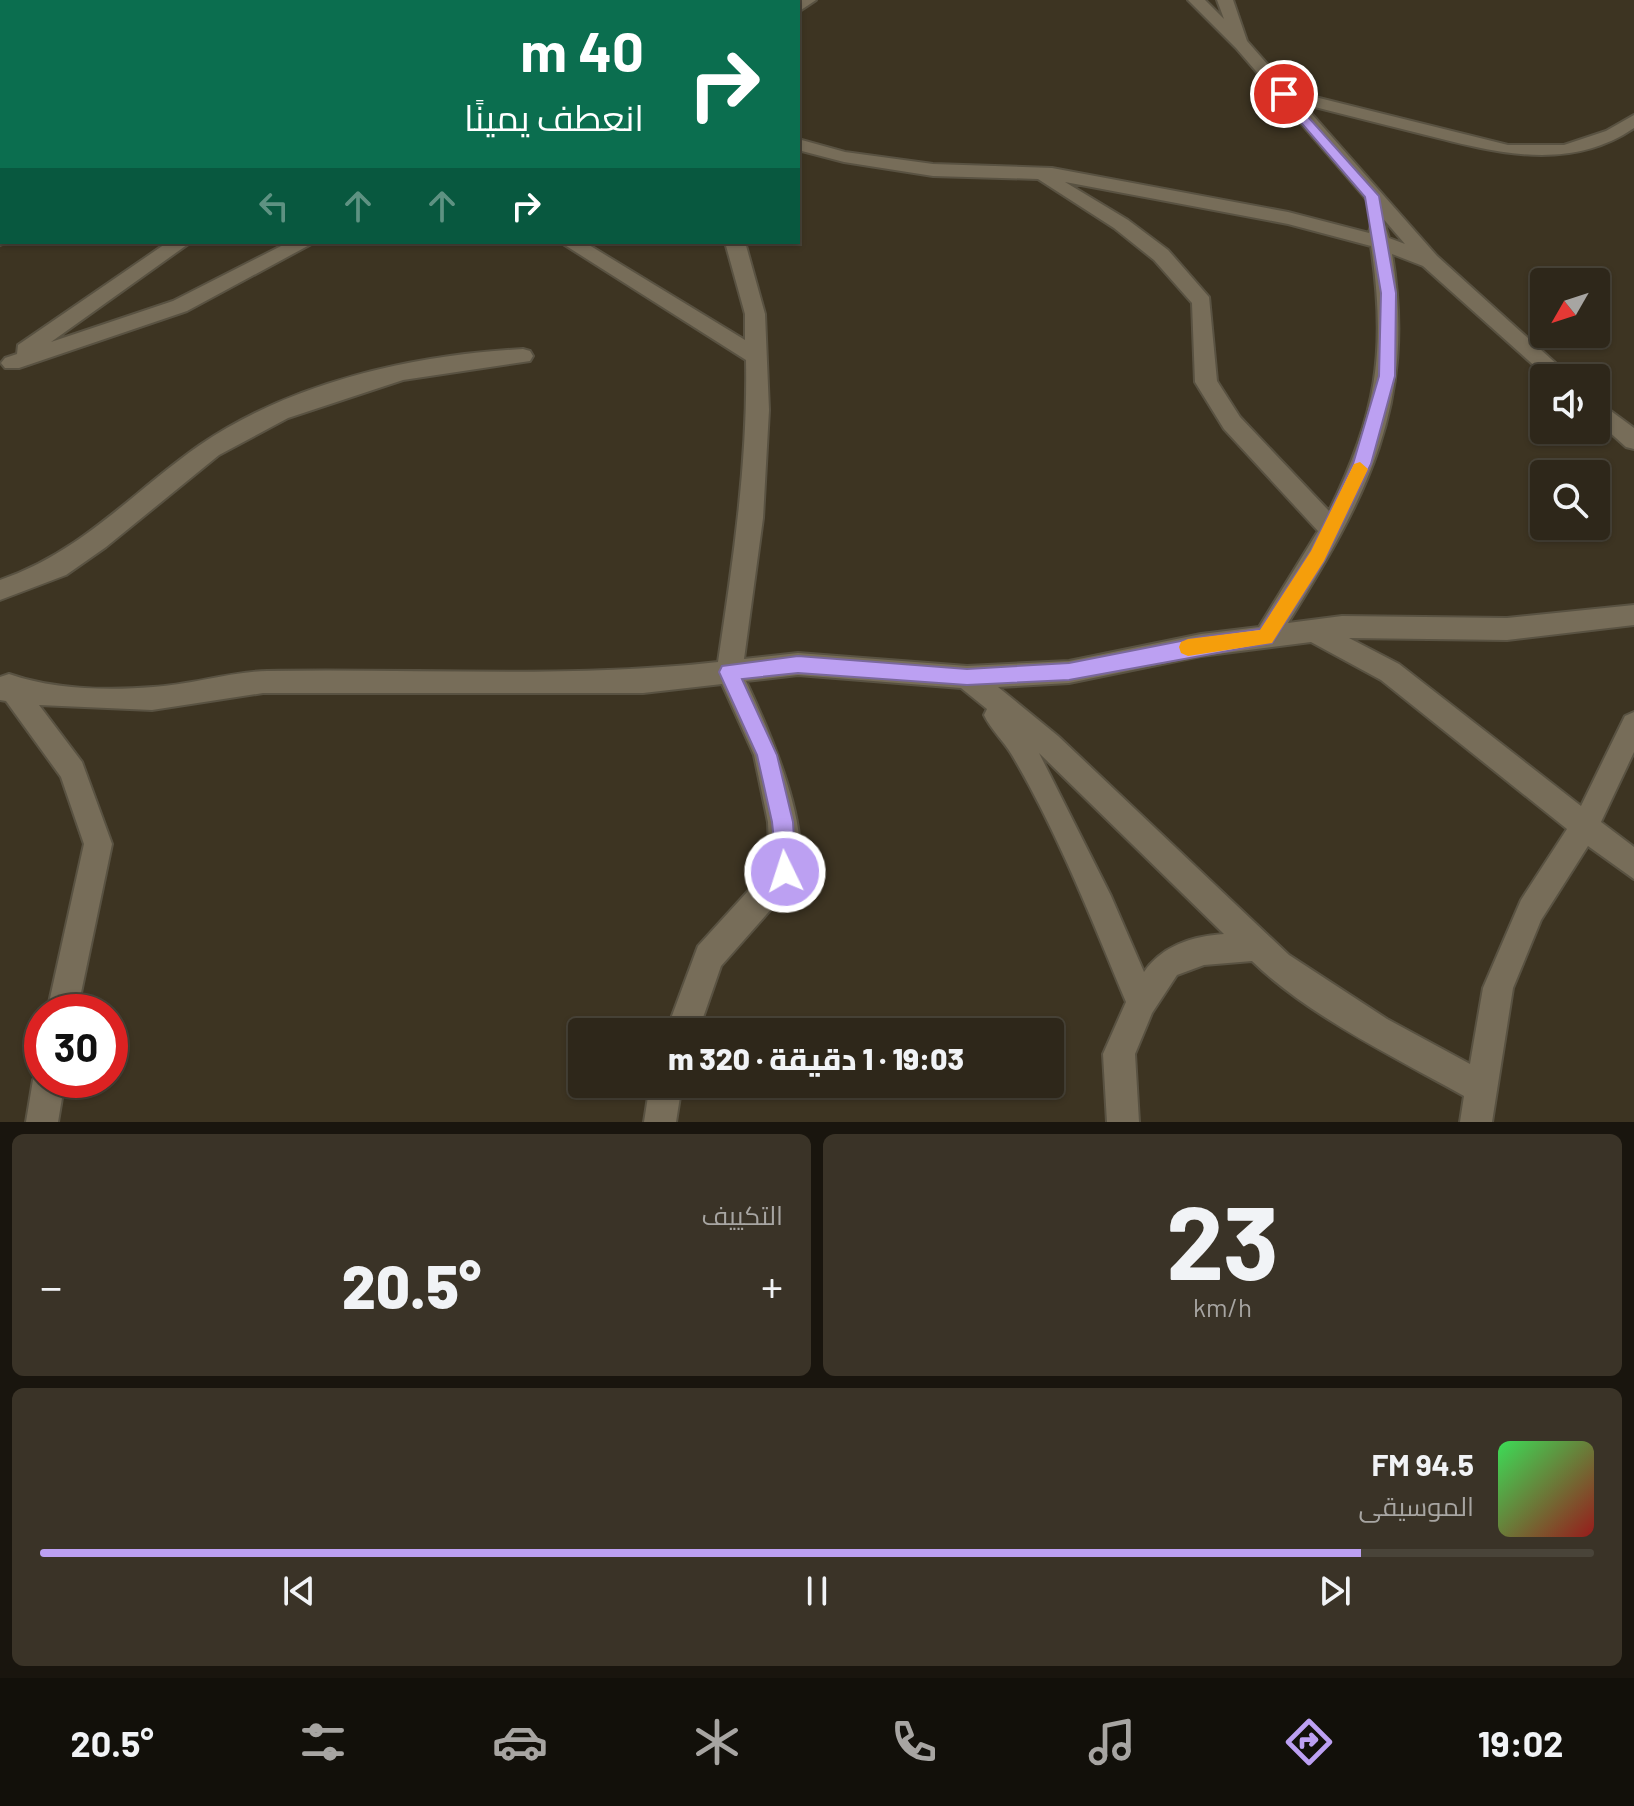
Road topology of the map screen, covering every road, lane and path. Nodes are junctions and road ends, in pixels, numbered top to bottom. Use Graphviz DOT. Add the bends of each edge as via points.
graph roads {
  1 [pos="1196,0"];
  2 [pos="1225,0"];
  3 [pos="1242,45"];
  4 [pos="1284,94"];
  5 [pos="1634,120"];
  6 [pos="800,145"];
  7 [pos="1040,174"];
  8 [pos="1372,196"];
  9 [pos="1380,242"];
  10 [pos="178,244"];
  11 [pos="301,244"];
  12 [pos="573,244"];
  13 [pos="736,244"];
  14 [pos="1430,261"];
  15 [pos="523,356"];
  16 [pos="756,356"];
  17 [pos="1545,364"];
  18 [pos="6,368"];
  19 [pos="1610,420"];
  20 [pos="1634,441"];
  21 [pos="1331,529"];
  22 [pos="0,590"];
  23 [pos="1634,615"];
  24 [pos="1314,631"];
  25 [pos="1266,637"];
  26 [pos="729,672"];
  27 [pos="967,677"];
  28 [pos="4,684"];
  29 [pos="1634,724"];
  30 [pos="1585,826"];
  31 [pos="1634,865"];
  32 [pos="1258,946"];
  33 [pos="66,994"];
  34 [pos="1141,1002"];
  35 [pos="687,1018"];
  36 [pos="1481,1088"];
  37 [pos="46,1098"];
  38 [pos="664,1098"];
  39 [pos="42,1122"];
  40 [pos="660,1122"];
  41 [pos="1123,1122"];
  42 [pos="1476,1122"];
  1 -- 3 [label="street"];
  2 -- 3 [label="street"];
  3 -- 4 [label="street"];
  4 -- 5 [label="street" via="1508,150 1565,150 1612,135"];
  4 -- 8 [label="street"];
  6 -- 7 [label="street" via="933,170"];
  7 -- 9 [label="street" via="1273,215"];
  7 -- 21 [label="street" via="1161,255 1202,302 1206,382 1232,423"];
  8 -- 9 [label="street"];
  8 -- 14 [label="street"];
  9 -- 14 [label="street"];
  9 -- 21 [label="street" via="1389,293 1387,376 1362,464"];
  10 -- 18 [label="street"];
  11 -- 18 [label="street" via="180,306"];
  12 -- 16 [label="street"];
  13 -- 16 [label="street" via="755,314"];
  14 -- 17 [label="street"];
  15 -- 22 [label="street" via="442,364 270,414 210,450 55,569"];
  16 -- 26 [label="street" via="751,518"];
  19 -- 20 [label="street"];
  21 -- 25 [label="street"];
  23 -- 24 [label="street" via="1507,629"];
  24 -- 25 [label="street"];
  24 -- 30 [label="street" via="1390,672"];
  25 -- 27 [label="street" via="1069,672"];
  26 -- 27 [label="street" via="798,664"];
  26 -- 28 [label="street" via="643,682 263,682 152,699 71,697"];
  26 -- 35 [label="street" via="767,755 782,822 785,872 709,957"];
  27 -- 32 [label="street" via="1049,745"];
  27 -- 34 [label="street" via="1021,745 1101,906"];
  28 -- 33 [label="street" via="72,771 98,844"];
  29 -- 30 [label="street"];
  30 -- 31 [label="street"];
  30 -- 36 [label="street" via="1531,910 1498,988"];
  32 -- 34 [label="street" via="1204,950 1167,964"];
  32 -- 36 [label="street" via="1278,966 1376,1030"];
  34 -- 41 [label="street" via="1119,1054"];
  36 -- 42 [label="street"];
  37 -- 39 [label="street"];
  38 -- 40 [label="street"];
}
